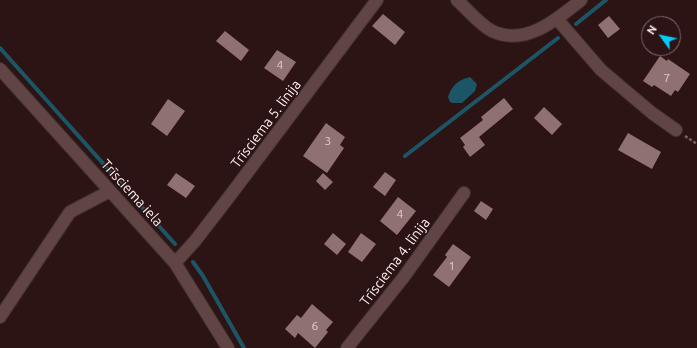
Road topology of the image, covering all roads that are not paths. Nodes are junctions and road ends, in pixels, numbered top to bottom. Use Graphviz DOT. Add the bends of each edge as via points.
graph roads {
  1 [pos="377,0"];
  2 [pos="458,0"];
  3 [pos="581,0"];
  4 [pos="557,19"];
  5 [pos="0,69"];
  6 [pos="676,130"];
  7 [pos="110,191"];
  8 [pos="464,192"];
  9 [pos="175,263"];
  10 [pos="0,317"];
  11 [pos="228,348"];
  12 [pos="347,348"];
  1 -- 9 [label="street, Trīsciema 5. līnija" via="232,193"];
  2 -- 4 [label="street" via="492,31 510,36 527,34"];
  3 -- 4 [label="street"];
  4 -- 6 [label="street" via="601,70"];
  5 -- 7 [label="street, Trīsciema iela"];
  7 -- 9 [label="street, Trīsciema iela"];
  7 -- 10 [label="street" via="70,212"];
  8 -- 12 [label="street, Trīsciema 4. līnija" via="403,278"];
  9 -- 11 [label="street, Trīsciema iela"];
}
